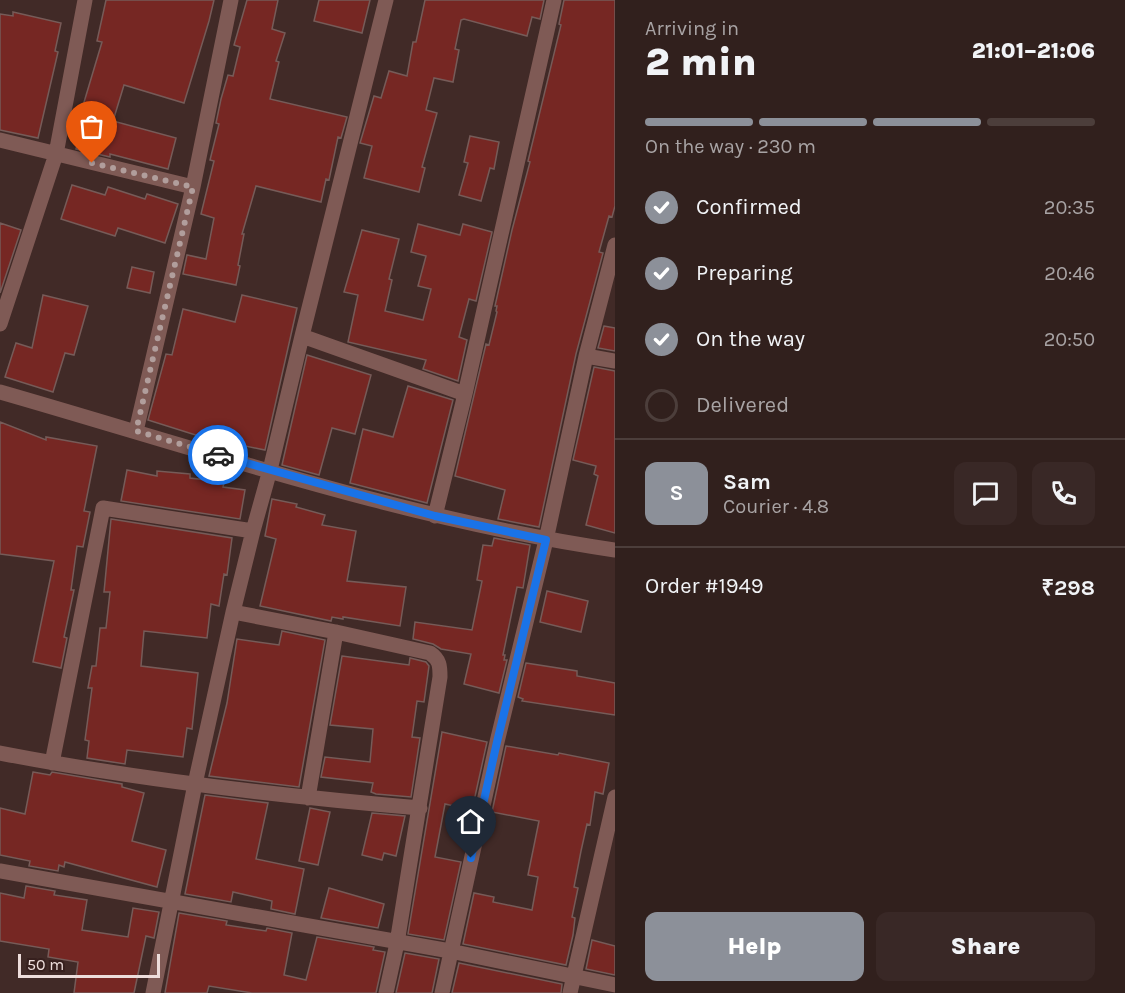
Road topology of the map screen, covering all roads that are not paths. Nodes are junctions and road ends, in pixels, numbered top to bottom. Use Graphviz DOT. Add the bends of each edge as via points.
graph roads {
  1 [pos="86,0"];
  2 [pos="231,0"];
  3 [pos="386,0"];
  4 [pos="554,0"];
  5 [pos="0,140"];
  6 [pos="56,154"];
  7 [pos="193,187"];
  8 [pos="615,245"];
  9 [pos="0,324"];
  10 [pos="302,336"];
  11 [pos="586,356"];
  12 [pos="615,361"];
  13 [pos="0,392"];
  14 [pos="465,394"];
  15 [pos="136,431"];
  16 [pos="270,470"];
  17 [pos="435,516"];
  18 [pos="253,531"];
  19 [pos="546,540"];
  20 [pos="615,550"];
  21 [pos="233,612"];
  22 [pos="336,632"];
  23 [pos="0,753"];
  24 [pos="52,763"];
  25 [pos="195,784"];
  26 [pos="615,797"];
  27 [pos="308,798"];
  28 [pos="420,808"];
  29 [pos="0,872"];
  30 [pos="172,901"];
  31 [pos="397,943"];
  32 [pos="450,951"];
  33 [pos="573,977"];
  34 [pos="615,985"];
  35 [pos="153,993"];
  36 [pos="386,993"];
  37 [pos="442,993"];
  38 [pos="570,993"];
  1 -- 6 [label="street"];
  2 -- 7 [label="street"];
  3 -- 10 [label="street"];
  4 -- 14 [label="street"];
  5 -- 6 [label="street"];
  6 -- 7 [label="street"];
  6 -- 9 [label="street"];
  7 -- 15 [label="street"];
  8 -- 11 [label="street"];
  10 -- 14 [label="street"];
  10 -- 16 [label="street"];
  11 -- 12 [label="street"];
  11 -- 19 [label="street"];
  13 -- 15 [label="street"];
  14 -- 17 [label="street"];
  15 -- 16 [label="street"];
  16 -- 17 [label="street"];
  16 -- 18 [label="street"];
  17 -- 19 [label="street"];
  18 -- 21 [label="street"];
  18 -- 24 [label="street" via="103,507"];
  19 -- 20 [label="street"];
  19 -- 32 [label="street"];
  21 -- 22 [label="street"];
  21 -- 25 [label="street"];
  22 -- 27 [label="street"];
  22 -- 28 [label="street" via="430,653 437,658 440,677"];
  23 -- 24 [label="street"];
  24 -- 25 [label="street"];
  25 -- 27 [label="street"];
  25 -- 30 [label="street"];
  26 -- 33 [label="street"];
  27 -- 28 [label="street"];
  28 -- 31 [label="street"];
  29 -- 30 [label="street"];
  30 -- 31 [label="street"];
  30 -- 35 [label="street"];
  31 -- 32 [label="street"];
  31 -- 36 [label="street"];
  32 -- 33 [label="street"];
  32 -- 37 [label="street"];
  33 -- 34 [label="street"];
  33 -- 38 [label="street"];
}
